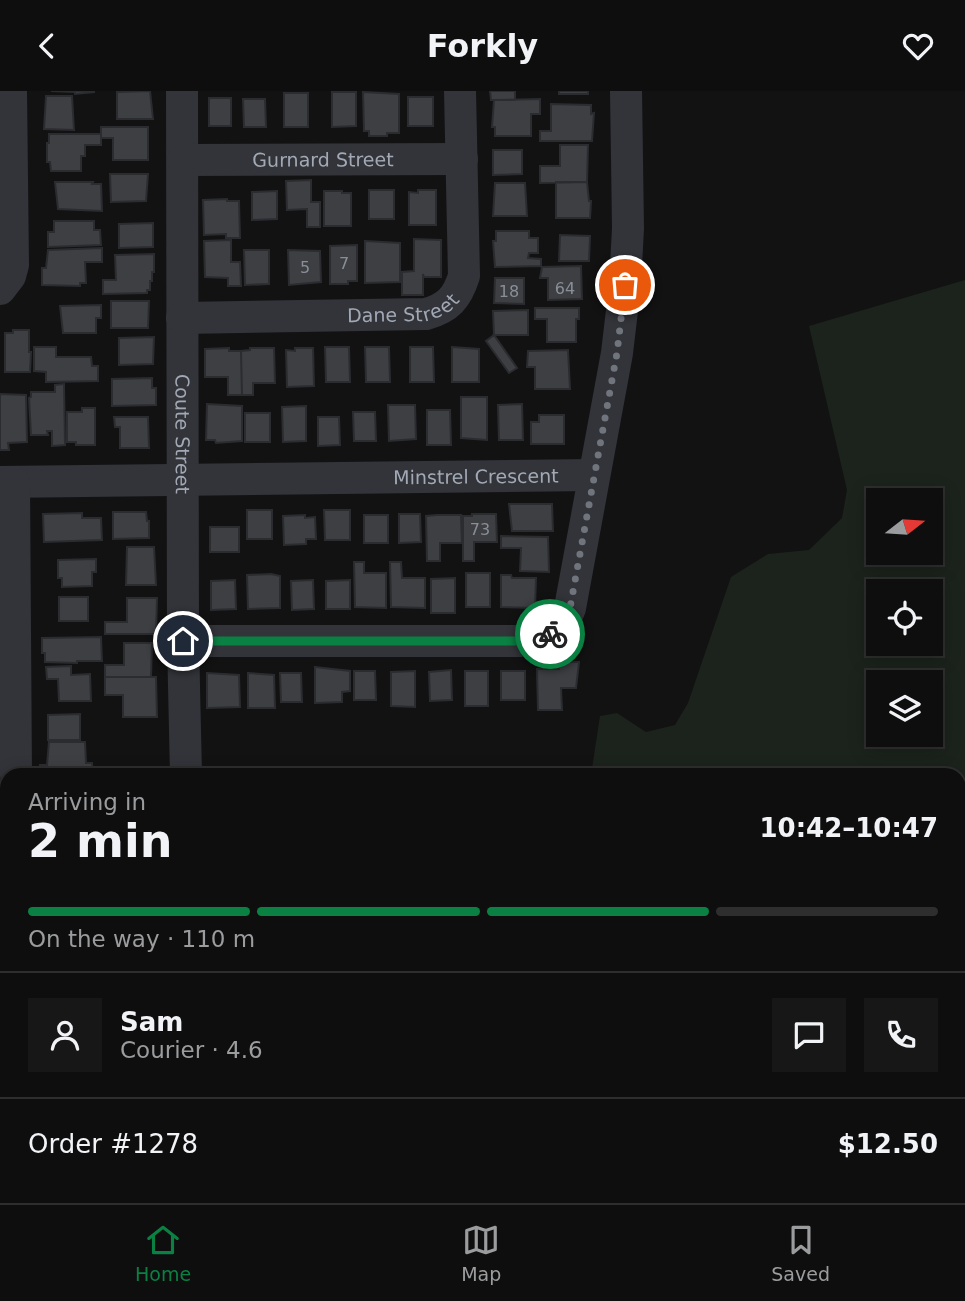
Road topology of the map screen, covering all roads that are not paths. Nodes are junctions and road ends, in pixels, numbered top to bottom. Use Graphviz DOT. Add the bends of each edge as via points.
graph roads {
  1 [pos="11,91"];
  2 [pos="182,91"];
  3 [pos="460,91"];
  4 [pos="626,91"];
  5 [pos="462,159"];
  6 [pos="183,160"];
  7 [pos="0,289"];
  8 [pos="183,318"];
  9 [pos="593,475"];
  10 [pos="182,481"];
  11 [pos="7,482"];
  12 [pos="183,641"];
  13 [pos="16,768"];
  14 [pos="186,768"];
  1 -- 7 [label="street" via="13,265"];
  2 -- 6 [label="street, Coute Street"];
  3 -- 5 [label="street, Dane Street"];
  4 -- 9 [label="street" via="625,285"];
  5 -- 6 [label="street, Gurnard Street"];
  5 -- 8 [label="street, Dane Street" via="464,276 459,292 441,310 426,314"];
  6 -- 8 [label="street, Coute Street"];
  8 -- 10 [label="street, Coute Street"];
  9 -- 10 [label="street, Minstrel Crescent"];
  9 -- 12 [label="street" via="570,608 551,634 520,641"];
  10 -- 11 [label="street, Minstrel Crescent"];
  10 -- 12 [label="street, Coute Street"];
  11 -- 13 [label="street"];
  12 -- 14 [label="street, Coute Street"];
}
